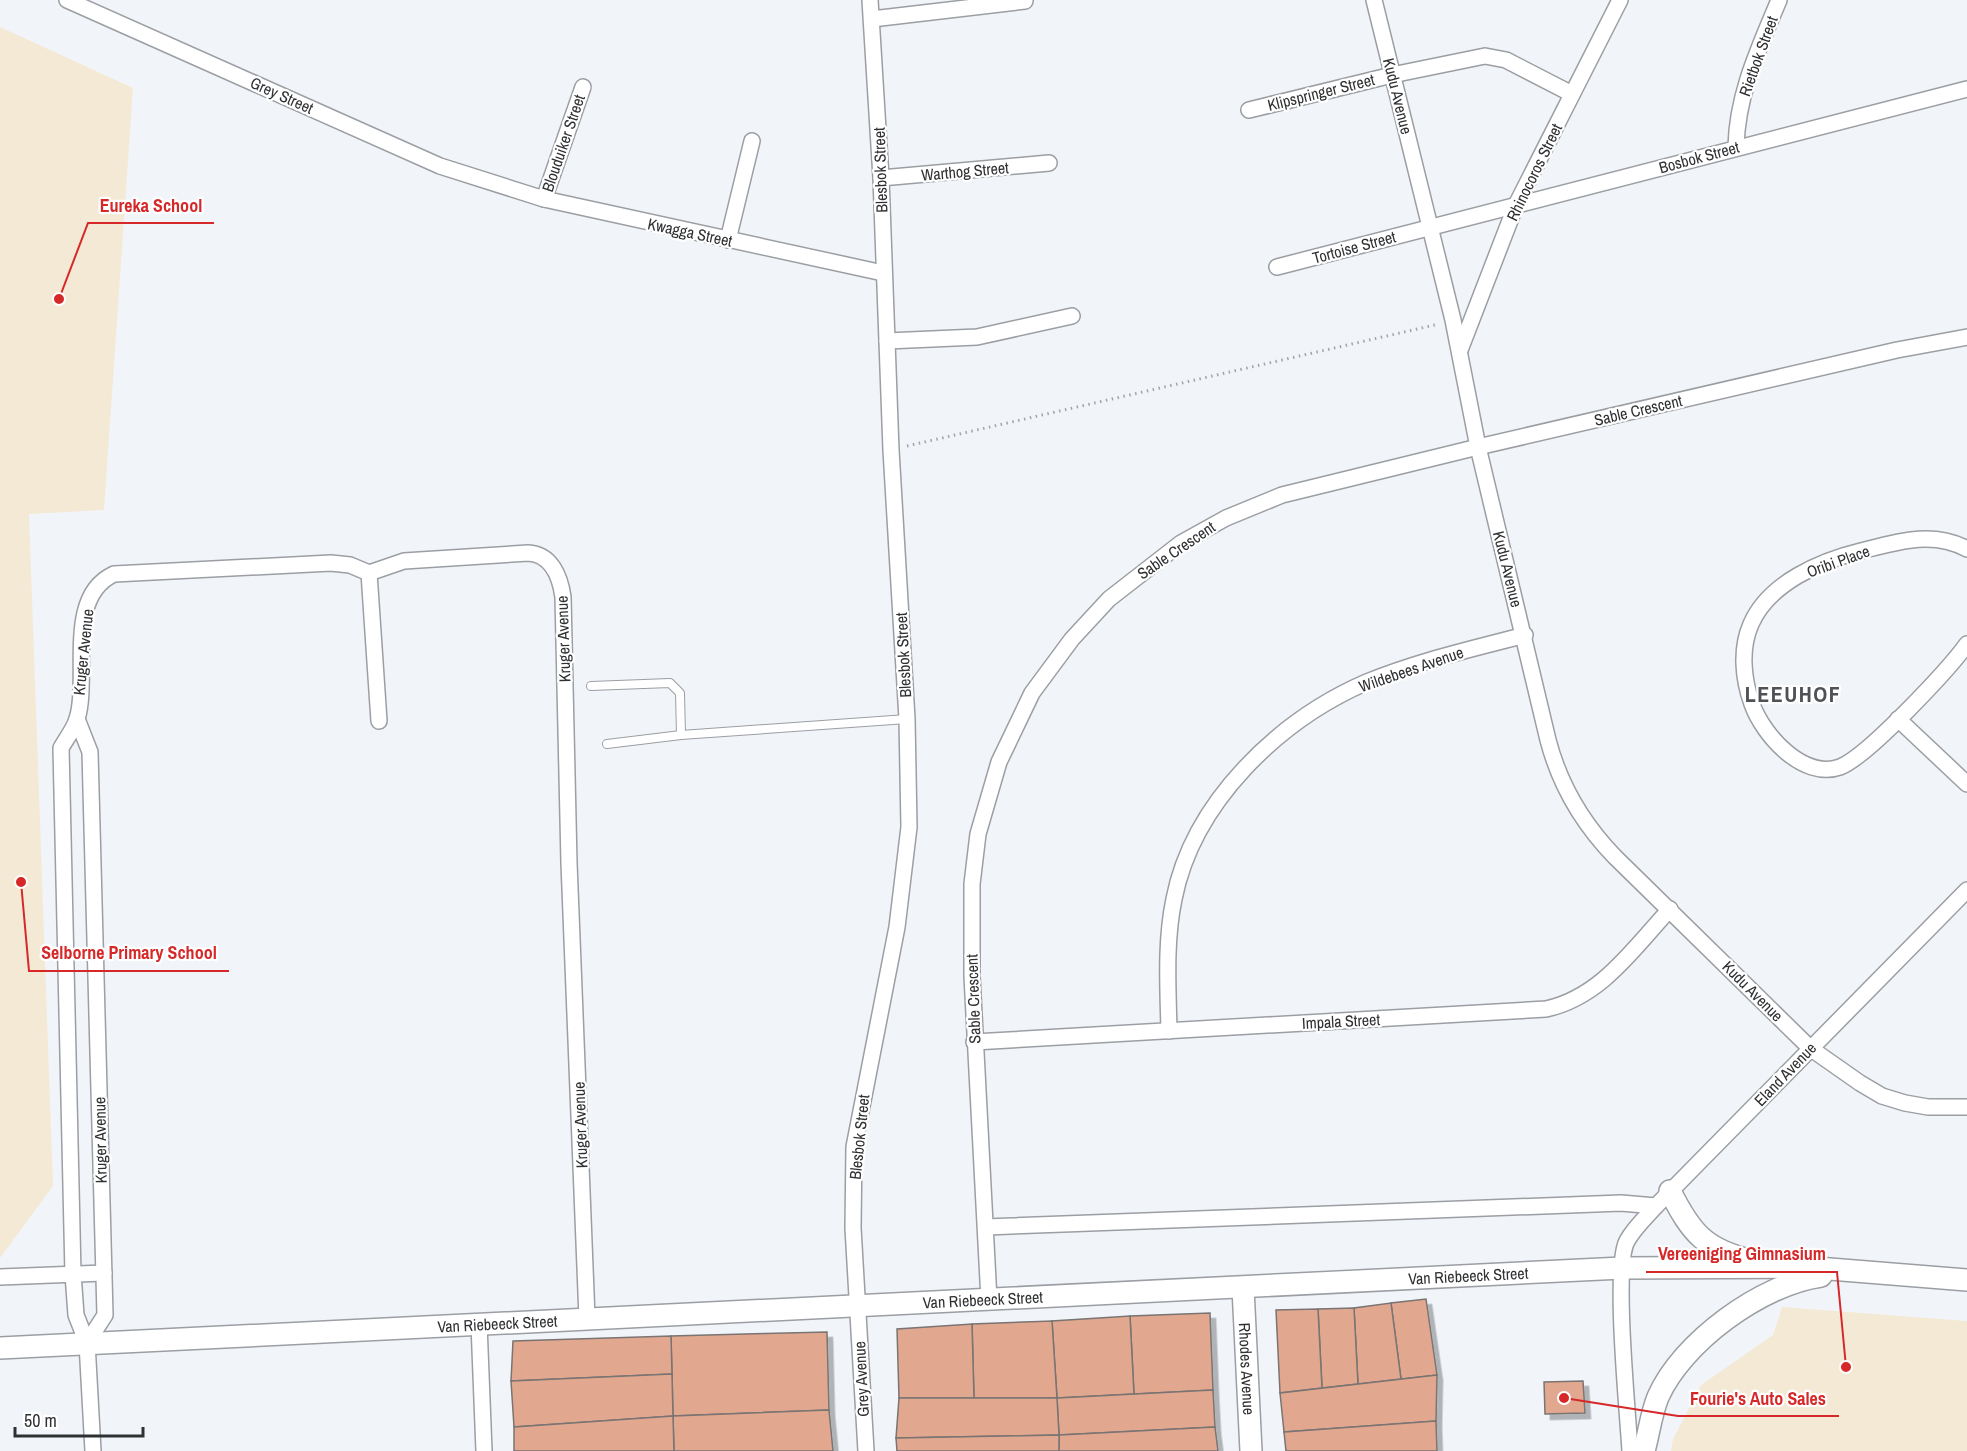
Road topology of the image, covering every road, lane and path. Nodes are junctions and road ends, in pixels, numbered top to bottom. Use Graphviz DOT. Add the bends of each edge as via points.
graph roads {
  1 [pos="68,0"];
  2 [pos="870,0"];
  3 [pos="1374,0"];
  4 [pos="1620,0"];
  5 [pos="1779,0"];
  6 [pos="1025,1"];
  7 [pos="872,19"];
  8 [pos="1392,75"];
  9 [pos="582,87"];
  10 [pos="1967,89"];
  11 [pos="1572,94"];
  12 [pos="1249,110"];
  13 [pos="752,141"];
  14 [pos="1736,147"];
  15 [pos="1049,163"];
  16 [pos="881,178"];
  17 [pos="498,187"];
  18 [pos="544,199"];
  19 [pos="1516,205"];
  20 [pos="1431,227"];
  21 [pos="728,240"];
  22 [pos="1276,267"];
  23 [pos="883,273"];
  24 [pos="1072,316"];
  25 [pos="1453,320"];
  26 [pos="1967,338"];
  27 [pos="887,341"];
  28 [pos="1460,350"];
  29 [pos="1478,447"];
  30 [pos="891,450"];
  31 [pos="1967,549"];
  32 [pos="369,573"];
  33 [pos="1524,634"];
  34 [pos="1967,644"];
  35 [pos="591,686"];
  36 [pos="77,719"];
  37 [pos="907,719"];
  38 [pos="1898,719"];
  39 [pos="379,722"];
  40 [pos="681,735"];
  41 [pos="607,744"];
  42 [pos="1967,784"];
  43 [pos="1967,890"];
  44 [pos="1670,909"];
  45 [pos="1169,1031"];
  46 [pos="974,1042"];
  47 [pos="1810,1048"];
  48 [pos="1967,1107"];
  49 [pos="1663,1198"];
  50 [pos="986,1227"];
  51 [pos="1622,1268"];
  52 [pos="1790,1268"];
  53 [pos="1863,1271"];
  54 [pos="104,1272"];
  55 [pos="73,1274"];
  56 [pos="0,1277"];
  57 [pos="1967,1280"];
  58 [pos="1243,1288"];
  59 [pos="989,1300"];
  60 [pos="857,1306"];
  61 [pos="587,1318"];
  62 [pos="479,1324"];
  63 [pos="87,1343"];
  64 [pos="0,1348"];
  65 [pos="93,1451"];
  66 [pos="484,1451"];
  67 [pos="866,1451"];
  68 [pos="1251,1451"];
  69 [pos="1630,1451"];
  70 [pos="1644,1451"];
  1 -- 17 [label="street, Grey Street" via="440,166"];
  2 -- 7 [label="street, Blesbok Street"];
  3 -- 8 [label="street, Kudu Avenue"];
  4 -- 11 [label="street, Rhinocoros Street"];
  5 -- 14 [label="street, Rietbok Street" via="1747,78"];
  6 -- 7 [label="street"];
  7 -- 16 [label="street, Blesbok Street"];
  8 -- 11 [label="street, Klipspringer Street" via="1496,57"];
  8 -- 12 [label="street, Klipspringer Street"];
  8 -- 20 [label="street, Kudu Avenue"];
  9 -- 18 [label="street, Blouduiker Street"];
  10 -- 14 [label="street, Bosbok Street"];
  11 -- 19 [label="street, Rhinocoros Street"];
  13 -- 21 [label="street"];
  14 -- 19 [label="street, Bosbok Street"];
  15 -- 16 [label="street, Warthog Street"];
  16 -- 23 [label="street, Blesbok Street"];
  17 -- 18 [label="street, Kwagga Street"];
  18 -- 21 [label="street, Kwagga Street"];
  19 -- 20 [label="street, Bosbok Street"];
  19 -- 28 [label="street, Rhinocoros Street"];
  20 -- 22 [label="street, Tortoise Street"];
  20 -- 25 [label="street, Kudu Avenue"];
  21 -- 23 [label="street, Kwagga Street"];
  23 -- 27 [label="street, Blesbok Street"];
  24 -- 27 [label="street" via="977,337"];
  25 -- 28 [label="street, Kudu Avenue"];
  25 -- 30 [label="path"];
  26 -- 29 [label="street, Sable Crescent" via="1897,350"];
  27 -- 30 [label="street, Blesbok Street"];
  28 -- 29 [label="street, Kudu Avenue"];
  29 -- 33 [label="street, Kudu Avenue"];
  29 -- 46 [label="street, Sable Crescent" via="1290,493 1233,514 1181,543 1139,573 1076,633 1032,693 999,762 981,819 972,902"];
  30 -- 37 [label="street, Blesbok Street"];
  31 -- 38 [label="street, Oribi Place" via="1946,541 1918,539 1845,555 1801,574 1780,589 1751,624 1744,651 1752,705 1767,730 1797,759 1819,768 1840,767"];
  32 -- 36 [label="street, Kruger Avenue" via="332,563 131,572 105,578 94,590 86,611"];
  32 -- 39 [label="street"];
  32 -- 61 [label="street, Kruger Avenue" via="404,561 532,553 549,562 561,586"];
  33 -- 44 [label="street, Kudu Avenue" via="1553,758 1570,799 1602,844"];
  33 -- 45 [label="street, Wildebees Avenue" via="1366,682 1300,722 1238,776 1193,840 1173,899 1168,954"];
  34 -- 38 [label="street, Oribi Place"];
  35 -- 40 [label="lane" via="670,683 680,693"];
  36 -- 54 [label="street, Kruger Avenue" via="90,752"];
  36 -- 55 [label="street, Kruger Avenue" via="61,748"];
  37 -- 40 [label="lane"];
  37 -- 60 [label="street, Blesbok Street" via="908,850 854,1147"];
  38 -- 42 [label="street"];
  40 -- 41 [label="lane"];
  43 -- 47 [label="street, Eland Avenue"];
  44 -- 45 [label="street, Impala Street" via="1599,985 1560,1006"];
  44 -- 47 [label="street, Kudu Avenue"];
  45 -- 46 [label="street, Impala Street"];
  46 -- 50 [label="street, Sable Crescent"];
  47 -- 48 [label="street, Kudu Avenue" via="1868,1089 1891,1099 1928,1107"];
  47 -- 49 [label="street, Eland Avenue"];
  49 -- 50 [label="street" via="1621,1203"];
  49 -- 51 [label="street, Eland Avenue" via="1627,1241"];
  49 -- 52 [label="street" via="1690,1229 1710,1244 1742,1258"];
  50 -- 59 [label="street, Sable Crescent"];
  51 -- 52 [label="street, Van Riebeeck Street"];
  51 -- 58 [label="street, Van Riebeeck Street"];
  51 -- 69 [label="street, Eland Avenue"];
  52 -- 53 [label="street, Van Riebeeck Street"];
  53 -- 57 [label="street, Van Riebeeck Street"];
  53 -- 70 [label="street" via="1792,1282 1752,1302 1710,1333 1663,1388"];
  54 -- 55 [label="street"];
  54 -- 63 [label="street, Kruger Avenue" via="105,1315"];
  55 -- 56 [label="street"];
  55 -- 63 [label="street, Kruger Avenue" via="76,1315"];
  58 -- 59 [label="street, Van Riebeeck Street"];
  58 -- 68 [label="street, Rhodes Avenue"];
  59 -- 60 [label="street, Van Riebeeck Street"];
  60 -- 61 [label="street, Van Riebeeck Street"];
  60 -- 67 [label="street, Grey Avenue"];
  61 -- 62 [label="street, Van Riebeeck Street"];
  62 -- 63 [label="street, Van Riebeeck Street"];
  62 -- 66 [label="street"];
  63 -- 64 [label="street, Van Riebeeck Street"];
  63 -- 65 [label="street, Kruger Avenue"];
}
